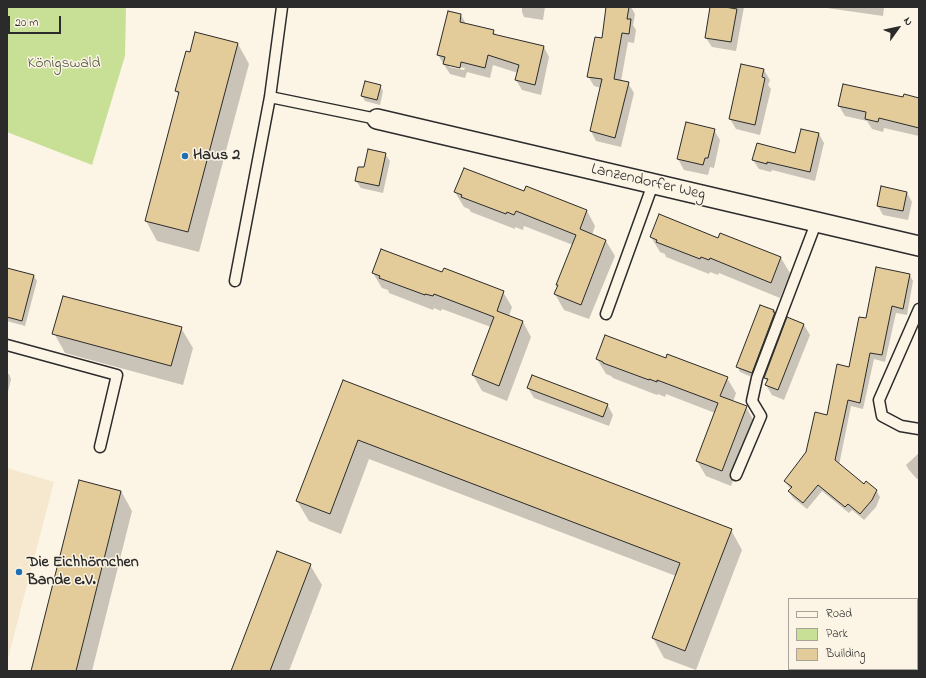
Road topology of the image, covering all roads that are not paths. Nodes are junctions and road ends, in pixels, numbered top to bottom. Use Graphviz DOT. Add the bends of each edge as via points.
graph roads {
  1 [pos="282,7"];
  2 [pos="270,97"];
  3 [pos="377,119"];
  4 [pos="653,184"];
  5 [pos="816,223"];
  6 [pos="919,246"];
  7 [pos="236,281"];
  8 [pos="919,309"];
  9 [pos="606,314"];
  10 [pos="7,345"];
  11 [pos="919,429"];
  12 [pos="100,447"];
  13 [pos="736,475"];
  1 -- 2 [label="lane"];
  2 -- 3 [label="lane"];
  2 -- 7 [label="lane"];
  3 -- 4 [label="street, Lanzendorfer Weg"];
  4 -- 5 [label="street, Lanzendorfer Weg"];
  4 -- 9 [label="lane"];
  5 -- 6 [label="street, Lanzendorfer Weg"];
  5 -- 13 [label="lane" via="757,378 752,401 761,416"];
  8 -- 11 [label="lane" via="879,400 882,416 900,426"];
  10 -- 12 [label="lane" via="117,375"];
}
